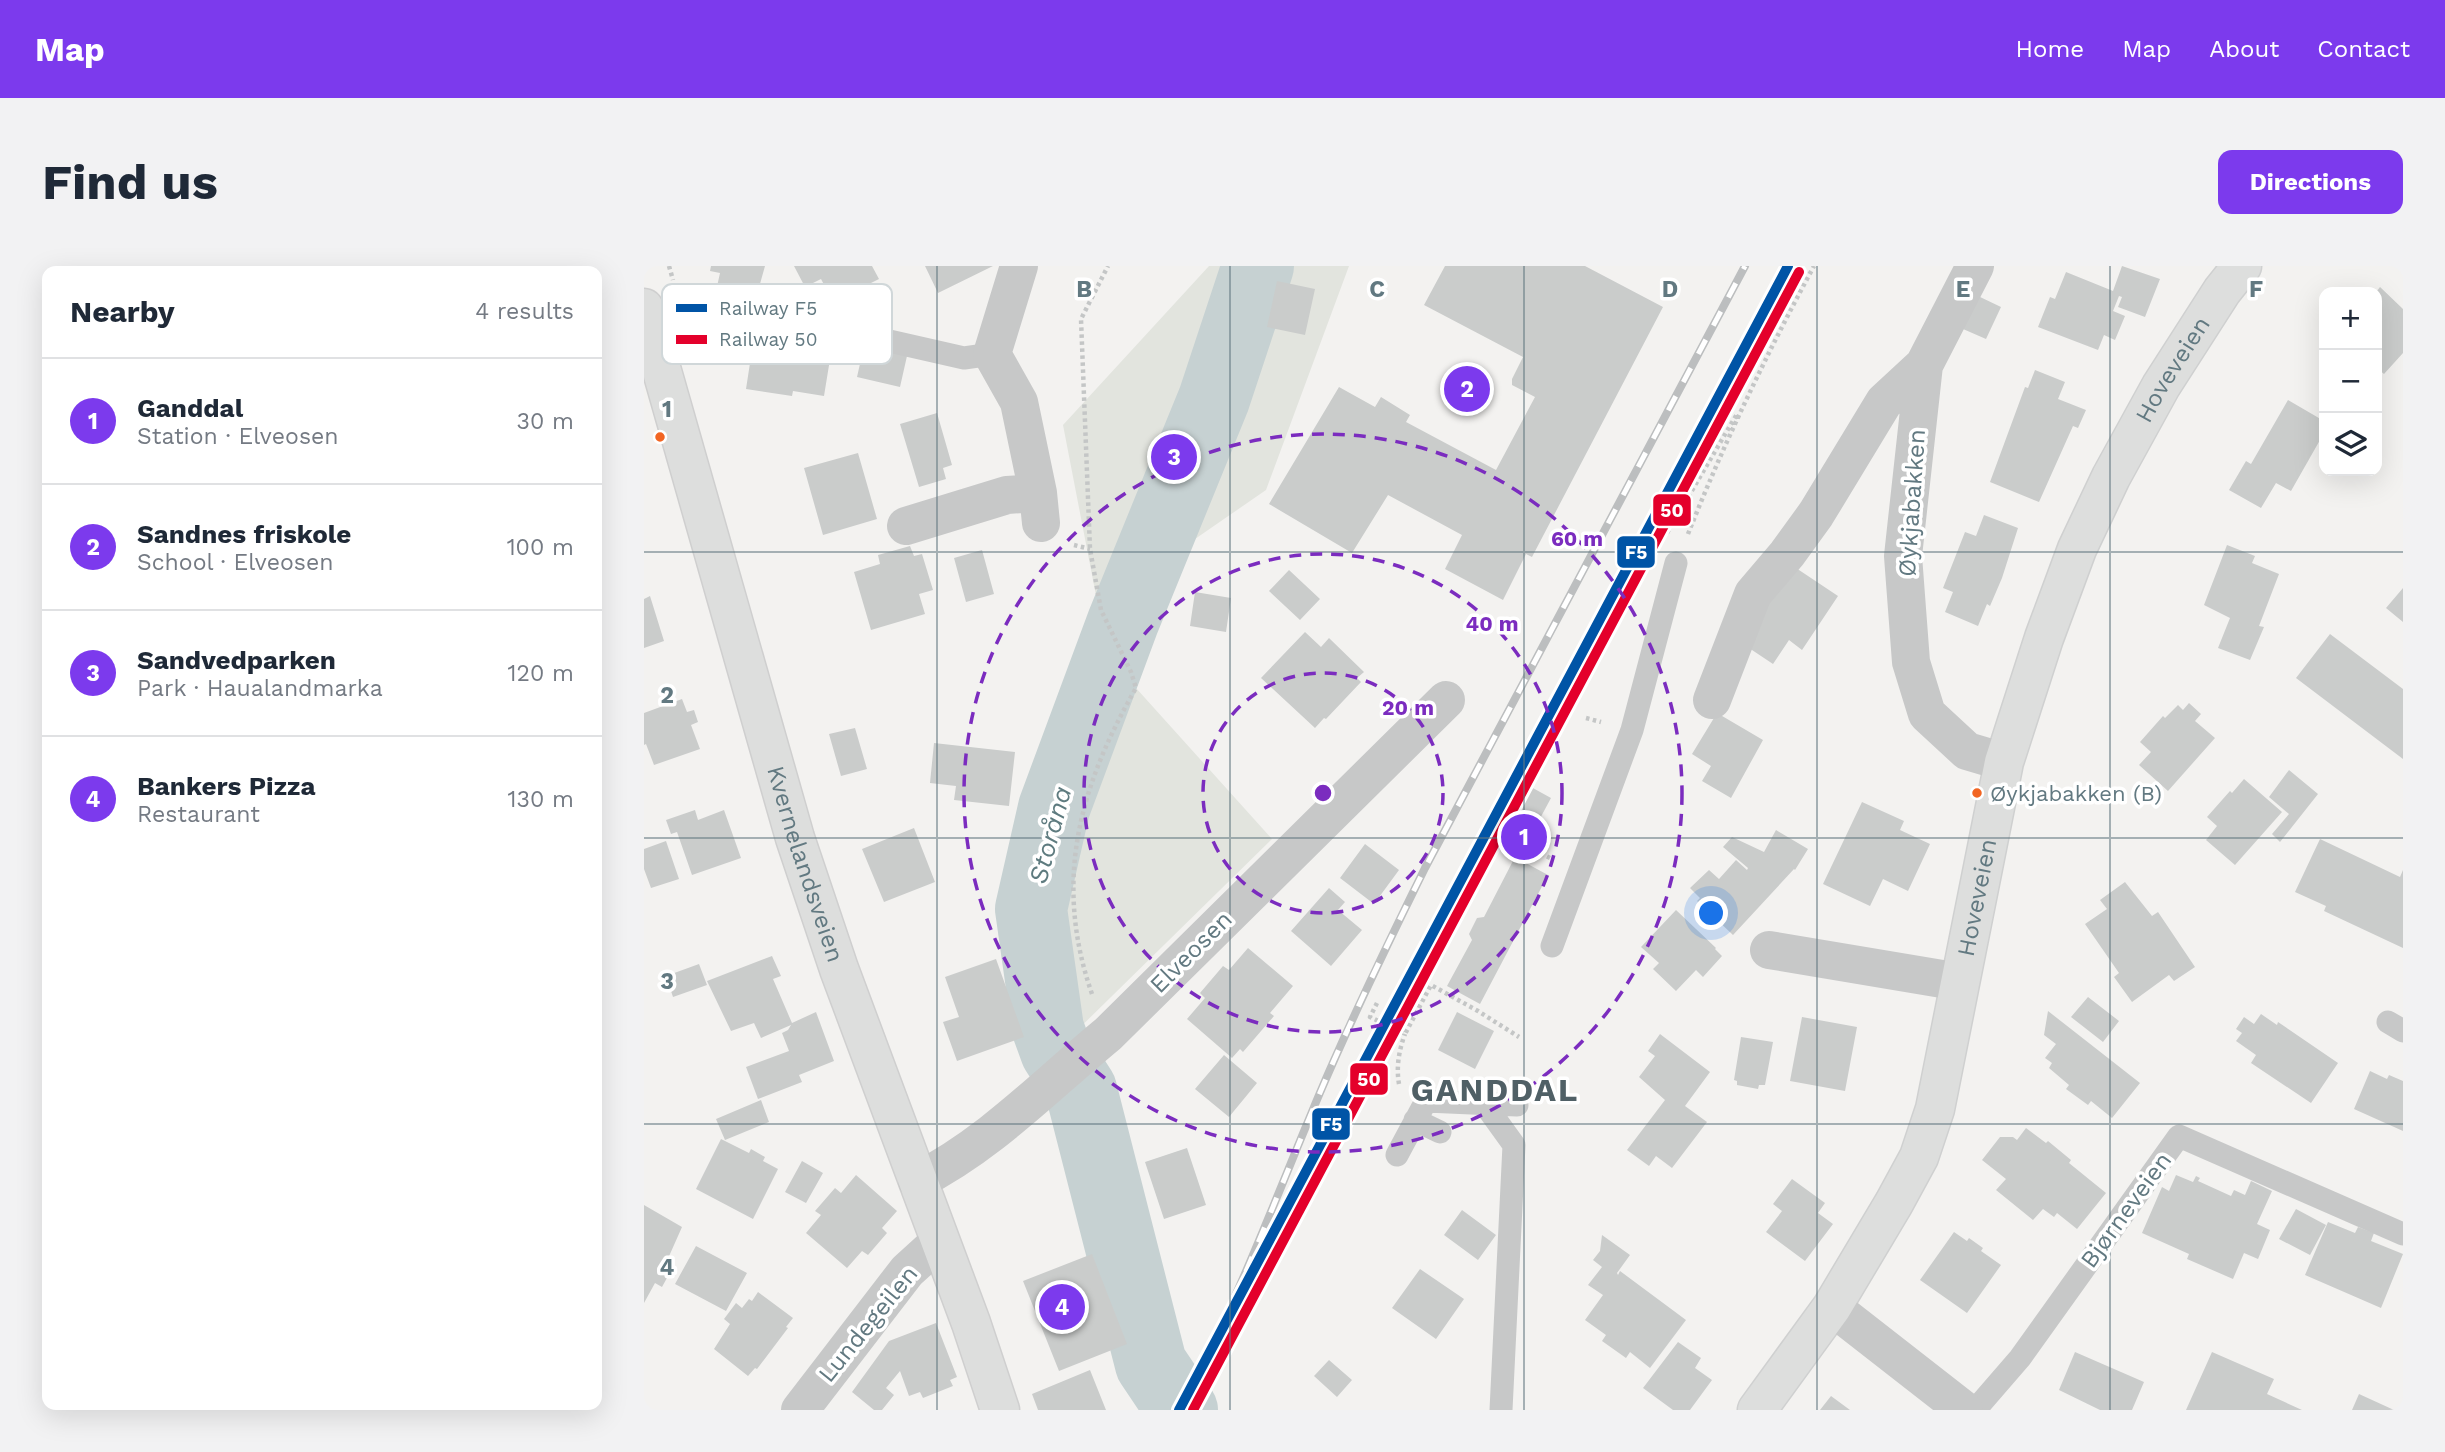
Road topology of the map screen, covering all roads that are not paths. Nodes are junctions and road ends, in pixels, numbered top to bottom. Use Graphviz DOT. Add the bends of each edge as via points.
graph roads {
  1 [pos="1020,266"];
  2 [pos="1975,266"];
  3 [pos="2242,266"];
  4 [pos="892,342"];
  5 [pos="992,354"];
  6 [pos="676,364"];
  7 [pos="1924,365"];
  8 [pos="906,526"];
  9 [pos="1676,563"];
  10 [pos="1446,700"];
  11 [pos="1712,700"];
  12 [pos="2004,762"];
  13 [pos="1552,946"];
  14 [pos="1769,950"];
  15 [pos="1960,982"];
  16 [pos="1477,1098"];
  17 [pos="1517,1105"];
  18 [pos="1415,1120"];
  19 [pos="1440,1132"];
  20 [pos="1397,1155"];
  21 [pos="917,1181"];
  22 [pos="2403,1234"];
  23 [pos="940,1241"];
  24 [pos="1832,1307"];
  25 [pos="800,1410"];
  26 [pos="1000,1410"];
  27 [pos="1501,1410"];
  28 [pos="1757,1410"];
  29 [pos="1965,1410"];
  30 [pos="1975,1410"];
  1 -- 5 [label="street"];
  2 -- 7 [label="street, Øykjabakken"];
  3 -- 12 [label="main road, Hoveveien" via="2161,386 2111,477 2077,548"];
  4 -- 5 [label="lane" via="964,358"];
  5 -- 8 [label="street" via="1019,402 1039,508 1007,495"];
  6 -- 21 [label="main road, Kvernelandsveien" via="795,838"];
  7 -- 11 [label="street, Øykjabakken" via="1884,402 1816,514 1753,594"];
  7 -- 12 [label="street, Øykjabakken" via="1903,556 1910,662 1927,714 1967,751"];
  9 -- 13 [label="lane" via="1632,730"];
  10 -- 21 [label="street, Elveosen" via="1052,1085 947,1166"];
  12 -- 15 [label="main road, Hoveveien"];
  14 -- 15 [label="street"];
  15 -- 24 [label="main road, Hoveveien" via="1935,1109 1920,1157"];
  16 -- 17 [label="lane"];
  16 -- 18 [label="lane" via="1426,1101"];
  16 -- 27 [label="lane" via="1514,1145"];
  18 -- 19 [label="lane"];
  18 -- 20 [label="lane"];
  21 -- 23 [label="main road, Kvernelandsveien"];
  22 -- 30 [label="lane, Bjørneveien" via="2179,1136 2020,1358"];
  23 -- 25 [label="street, Lundegeilen" via="907,1270"];
  23 -- 26 [label="main road, Kvernelandsveien"];
  24 -- 28 [label="main road, Hoveveien"];
  24 -- 29 [label="street"];
}
